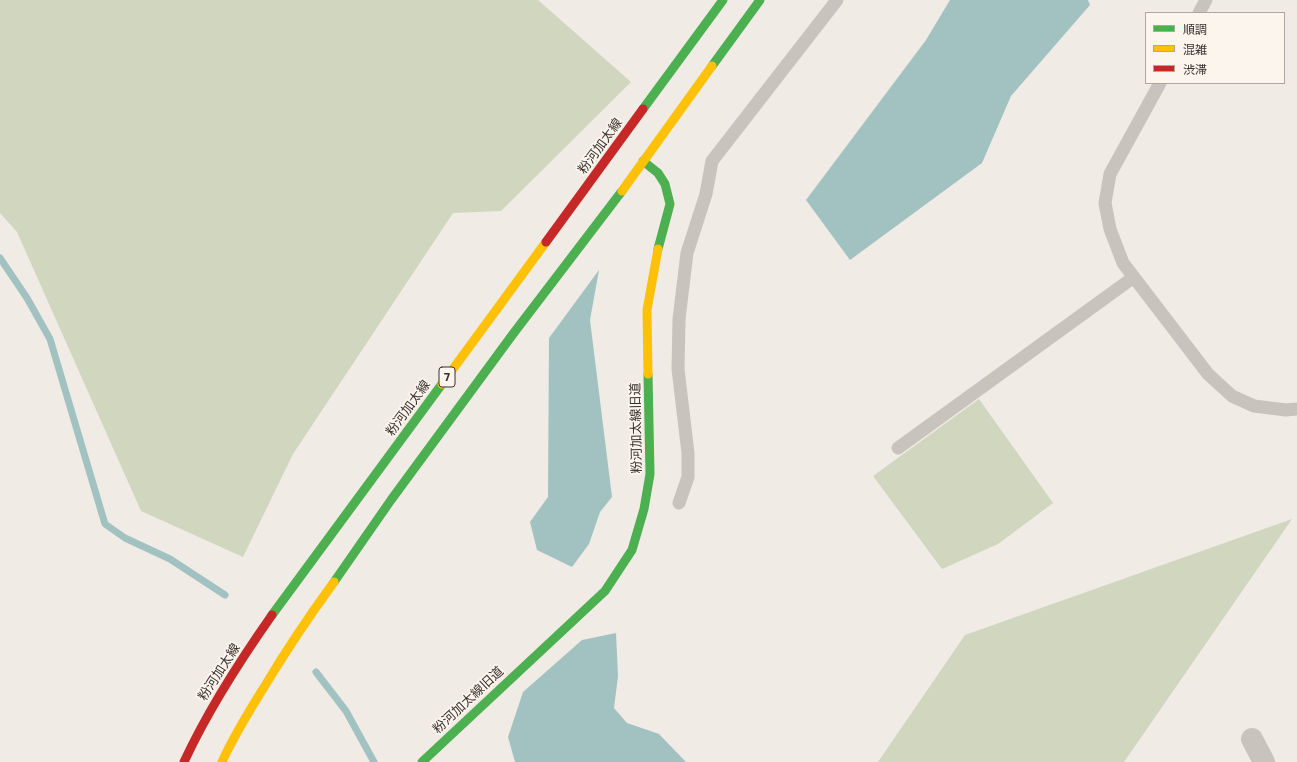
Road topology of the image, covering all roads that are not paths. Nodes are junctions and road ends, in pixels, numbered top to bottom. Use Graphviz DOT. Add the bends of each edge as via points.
graph roads {
  1 [pos="723,0"];
  2 [pos="760,0"];
  3 [pos="837,0"];
  4 [pos="1206,0"];
  5 [pos="1200,12"];
  6 [pos="1159,84"];
  7 [pos="643,161"];
  8 [pos="1134,277"];
  9 [pos="1297,409"];
  10 [pos="898,448"];
  11 [pos="679,503"];
  12 [pos="1252,739"];
  13 [pos="184,762"];
  14 [pos="222,762"];
  15 [pos="422,762"];
  16 [pos="1264,762"];
  1 -- 13 [label="main road, 粉河加太線 / 7" via="233,671 193,740"];
  2 -- 7 [label="main road, 7"];
  3 -- 11 [label="lane" via="712,161 706,194 687,253 679,318 678,369 688,453 688,477"];
  4 -- 5 [label="lane"];
  6 -- 8 [label="lane" via="1110,174 1105,203 1110,230 1123,263"];
  7 -- 14 [label="main road, 7" via="513,334 303,624 230,744"];
  7 -- 15 [label="main road, 粉河加太線旧道" via="658,173 665,184 670,204 656,255 647,310 650,474 644,509 632,550 605,591"];
  8 -- 9 [label="lane" via="1208,374 1232,396 1254,406"];
  8 -- 10 [label="lane"];
  12 -- 16 [label="street"];
}
